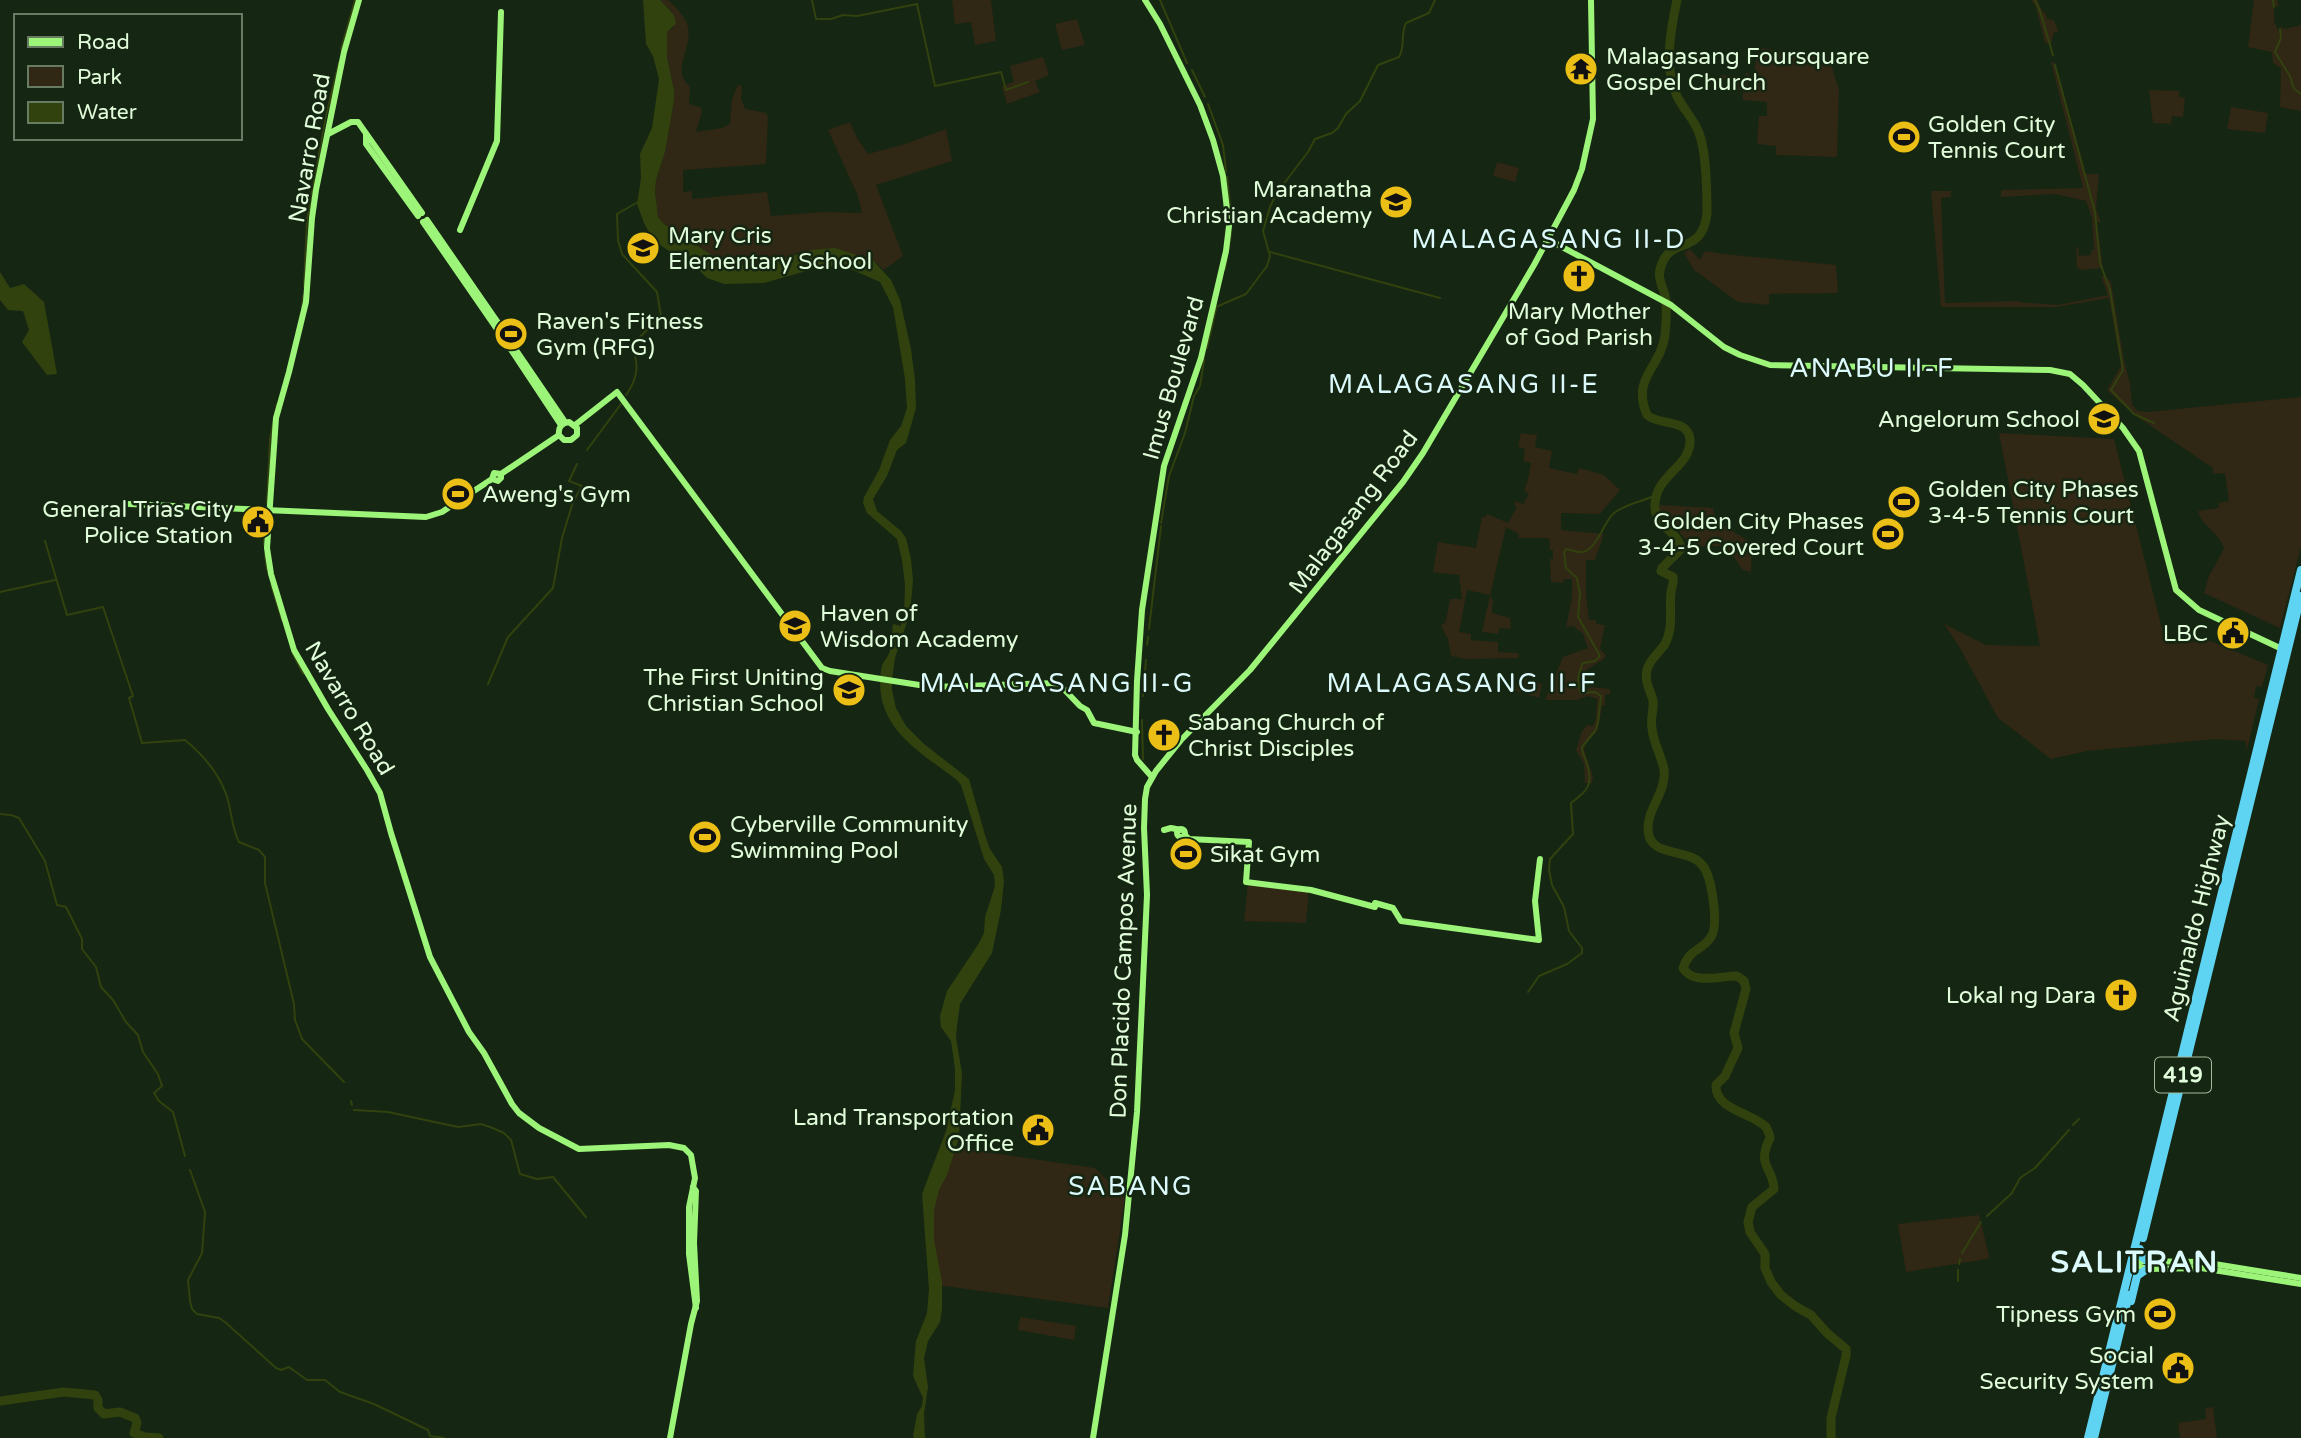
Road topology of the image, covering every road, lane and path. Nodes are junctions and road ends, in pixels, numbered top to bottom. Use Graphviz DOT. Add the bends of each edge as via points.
graph roads {
  1 [pos="359,0"];
  2 [pos="1145,0"];
  3 [pos="1591,0"];
  4 [pos="501,12"];
  5 [pos="328,134"];
  6 [pos="460,230"];
  7 [pos="1547,239"];
  8 [pos="563,424"];
  9 [pos="575,425"];
  10 [pos="559,435"];
  11 [pos="129,504"];
  12 [pos="269,510"];
  13 [pos="2301,570"];
  14 [pos="2301,596"];
  15 [pos="2282,649"];
  16 [pos="1137,732"];
  17 [pos="2254,774"];
  18 [pos="1152,777"];
  19 [pos="1181,833"];
  20 [pos="1540,859"];
  21 [pos="2140,1249"];
  22 [pos="2135,1264"];
  23 [pos="2148,1266"];
  24 [pos="2301,1278"];
  25 [pos="2301,1284"];
  26 [pos="2126,1309"];
  27 [pos="670,1438"];
  28 [pos="1093,1438"];
  29 [pos="2088,1438"];
  30 [pos="2094,1438"];
  1 -- 5 [label="street, Navarro Road"];
  2 -- 16 [label="street, Imus Boulevard" via="1200,104 1223,176 1229,226 1201,358 1164,466 1142,610"];
  3 -- 7 [label="street, Malagasang Road" via="1592,124 1583,169"];
  4 -- 6 [label="street" via="497,141"];
  5 -- 8 [label="street" via="358,122 366,132 366,144 501,331 507,331 505,338"];
  5 -- 12 [label="street, Navarro Road" via="312,218 306,302 276,418"];
  7 -- 15 [label="street" via="1659,298 1724,347 1770,365 2062,370 2070,374 2139,451 2176,590 2199,611"];
  7 -- 18 [label="street, Malagasang Road" via="1404,482 1251,670 1186,734"];
  8 -- 9 [label="street"];
  8 -- 10 [label="street"];
  9 -- 10 [label="street" via="575,438"];
  9 -- 16 [label="street" via="617,392 822,668 932,687 1058,683 1094,723"];
  10 -- 12 [label="street" via="500,474 500,480 492,479 442,512 426,517"];
  11 -- 12 [label="street"];
  12 -- 27 [label="street, Navarro Road" via="267,559 294,650 380,793 430,957 512,1104 539,1128 579,1149 669,1145 691,1155 696,1191 696,1308"];
  13 -- 15 [label="highway, Aguinaldo Highway / 419"];
  14 -- 17 [label="highway, Aguinaldo Highway / 419"];
  15 -- 17 [label="highway, Aguinaldo Highway / 419"];
  16 -- 18 [label="street, Imus Boulevard" via="1136,758"];
  17 -- 21 [label="highway, Aguinaldo Highway / 419"];
  17 -- 22 [label="highway, Aguinaldo Highway / 419"];
  18 -- 28 [label="street, Don Placido Campos Avenue" via="1144,799 1147,895 1137,1112 1125,1235"];
  19 -- 20 [label="street" via="1189,839 1248,842 1246,882 1393,908 1401,921 1539,940 1535,901"];
  21 -- 22 [label="highway, Aguinaldo Highway / 419"];
  21 -- 23 [label="highway"];
  22 -- 23 [label="street"];
  22 -- 26 [label="highway, Aguinaldo Highway / 419"];
  22 -- 29 [label="highway, Aguinaldo Highway / 419"];
  23 -- 24 [label="street" via="2202,1262"];
  23 -- 25 [label="street" via="2201,1268"];
  23 -- 26 [label="highway" via="2137,1276"];
  26 -- 30 [label="highway, Aguinaldo Highway / 419"];
}
